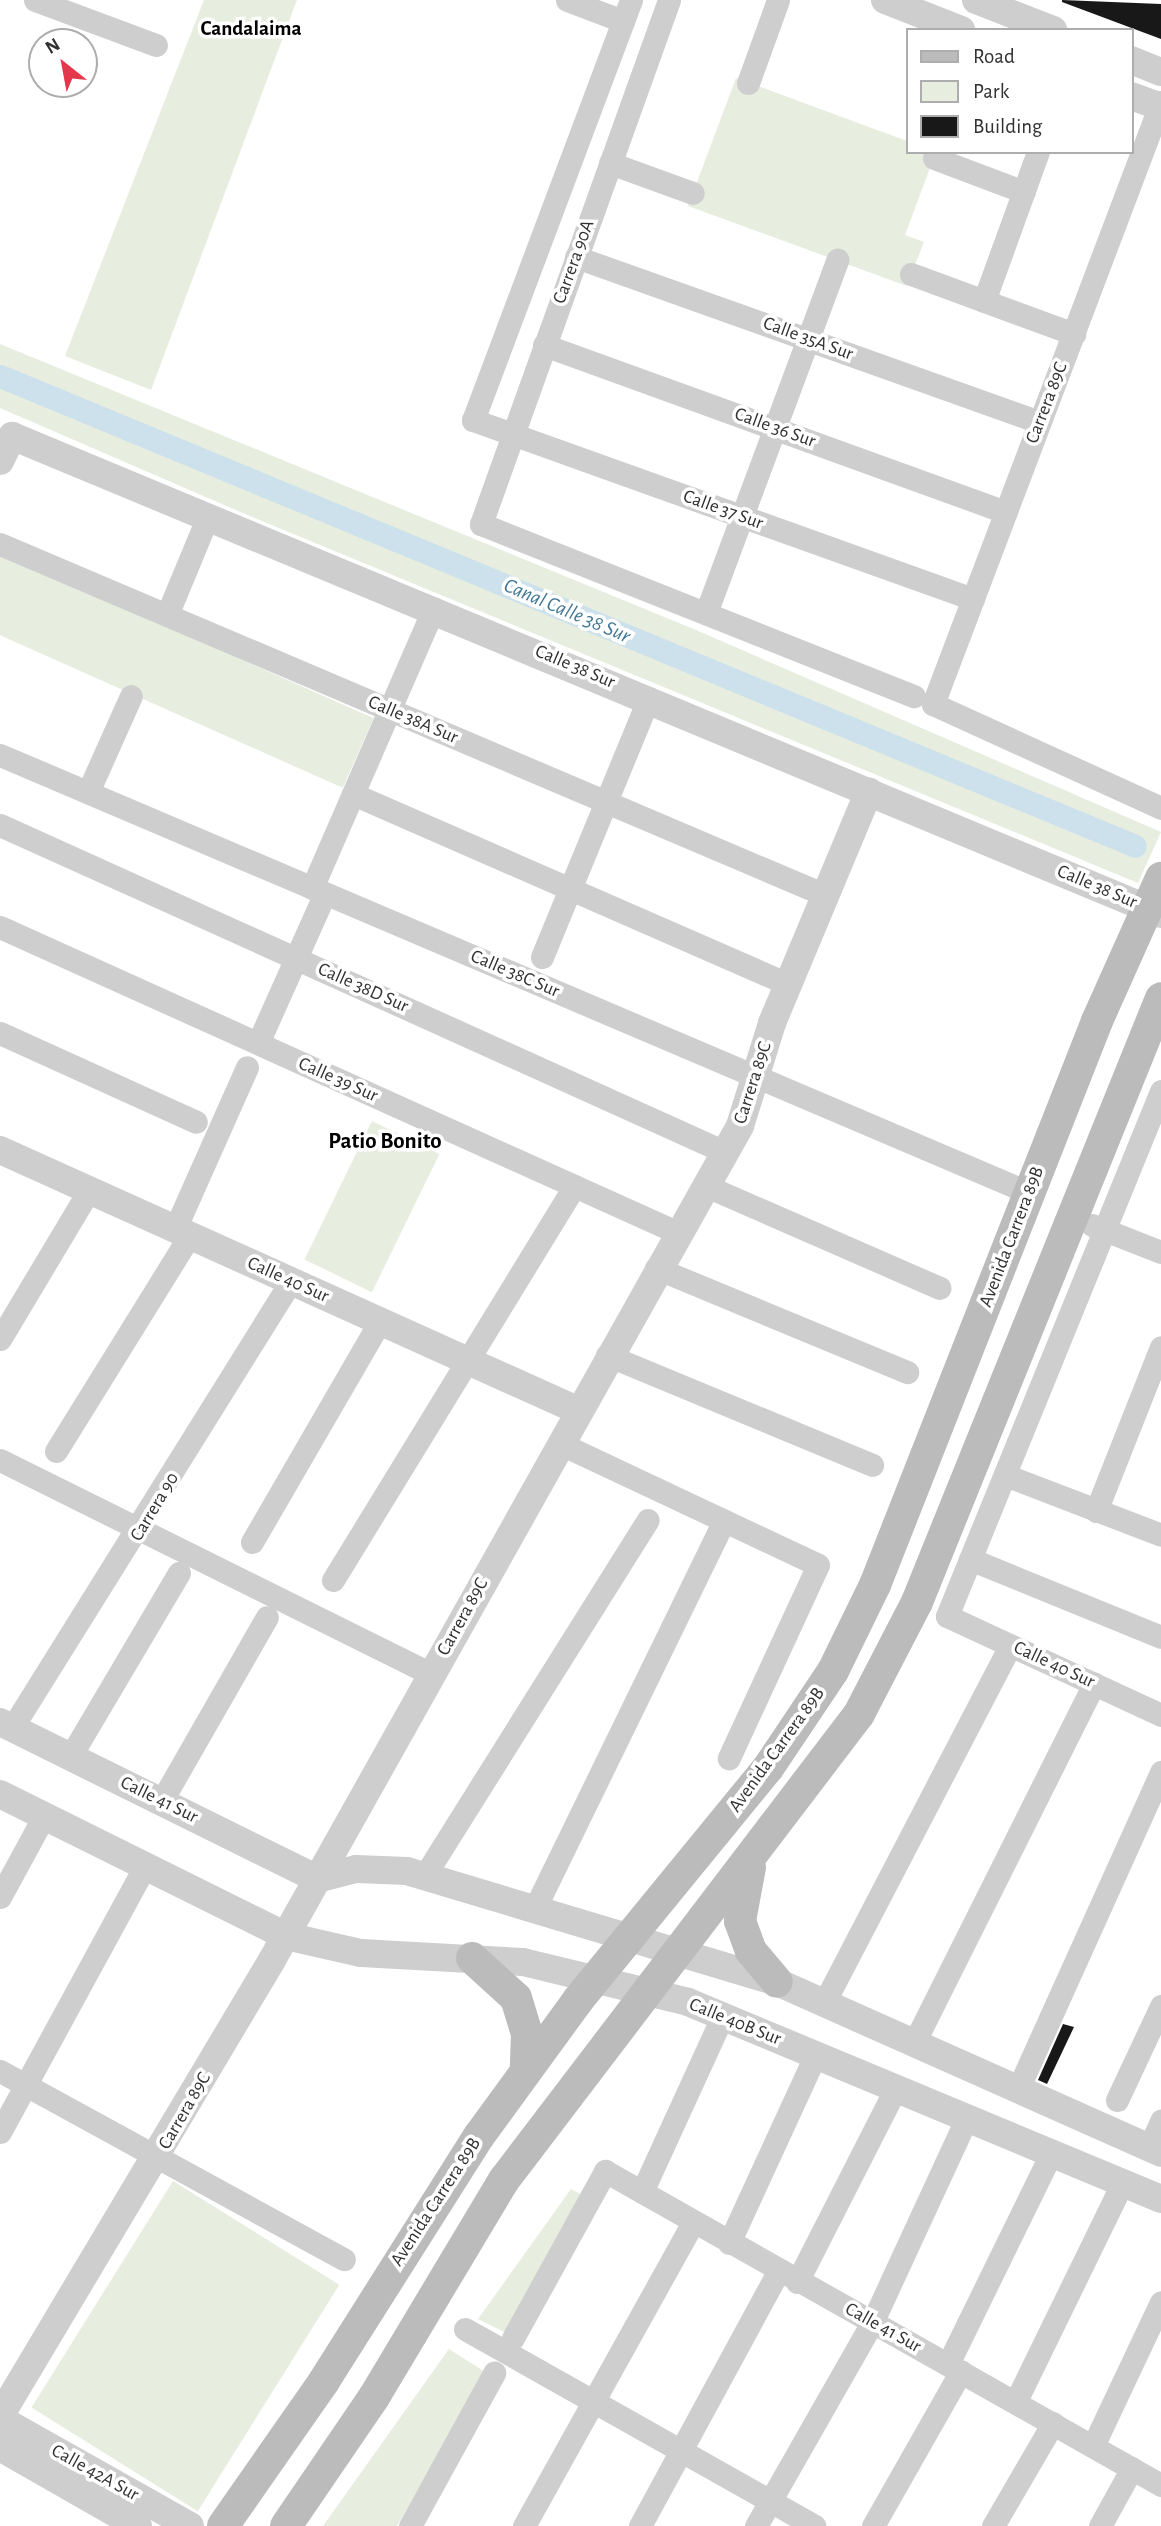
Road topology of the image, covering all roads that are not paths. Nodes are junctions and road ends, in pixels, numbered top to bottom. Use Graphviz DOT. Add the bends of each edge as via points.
graph roads {
  1 [pos="35,0"];
  2 [pos="567,0"];
  3 [pos="668,0"];
  4 [pos="778,0"];
  5 [pos="885,0"];
  6 [pos="976,0"];
  7 [pos="627,11"];
  8 [pos="956,28"];
  9 [pos="1047,28"];
  10 [pos="156,45"];
  11 [pos="1133,61"];
  12 [pos="1161,72"];
  13 [pos="748,83"];
  14 [pos="1133,97"];
  15 [pos="1160,105"];
  16 [pos="1037,154"];
  17 [pos="934,159"];
  18 [pos="610,163"];
  19 [pos="1024,192"];
  20 [pos="693,193"];
  21 [pos="576,257"];
  22 [pos="837,260"];
  23 [pos="911,274"];
  24 [pos="984,301"];
  25 [pos="1074,334"];
  26 [pos="808,339"];
  27 [pos="544,345"];
  28 [pos="473,420"];
  29 [pos="1040,422"];
  30 [pos="775,428"];
  31 [pos="512,434"];
  32 [pos="4,443"];
  33 [pos="1006,512"];
  34 [pos="208,516"];
  35 [pos="742,516"];
  36 [pos="0,544"];
  37 [pos="973,599"];
  38 [pos="434,608"];
  39 [pos="706,613"];
  40 [pos="167,615"];
  41 [pos="131,696"];
  42 [pos="649,698"];
  43 [pos="924,700"];
  44 [pos="390,710"];
  45 [pos="0,755"];
  46 [pos="869,791"];
  47 [pos="88,792"];
  48 [pos="353,794"];
  49 [pos="606,802"];
  50 [pos="1161,807"];
  51 [pos="0,825"];
  52 [pos="1161,878"];
  53 [pos="570,888"];
  54 [pos="319,890"];
  55 [pos="825,895"];
  56 [pos="1156,910"];
  57 [pos="0,927"];
  58 [pos="542,957"];
  59 [pos="296,958"];
  60 [pos="788,984"];
  61 [pos="1161,998"];
  62 [pos="0,1033"];
  63 [pos="258,1043"];
  64 [pos="247,1067"];
  65 [pos="757,1077"];
  66 [pos="1161,1091"];
  67 [pos="196,1122"];
  68 [pos="1153,1135"];
  69 [pos="725,1152"];
  70 [pos="2,1155"];
  71 [pos="704,1185"];
  72 [pos="573,1186"];
  73 [pos="89,1189"];
  74 [pos="1030,1193"];
  75 [pos="1070,1216"];
  76 [pos="1104,1230"];
  77 [pos="182,1232"];
  78 [pos="676,1232"];
  79 [pos="1161,1252"];
  80 [pos="656,1268"];
  81 [pos="291,1281"];
  82 [pos="940,1288"];
  83 [pos="380,1321"];
  84 [pos="0,1339"];
  85 [pos="1161,1346"];
  86 [pos="607,1355"];
  87 [pos="467,1360"];
  88 [pos="907,1372"];
  89 [pos="577,1410"];
  90 [pos="559,1443"];
  91 [pos="56,1451"];
  92 [pos="0,1460"];
  93 [pos="872,1465"];
  94 [pos="1005,1475"];
  95 [pos="1096,1511"];
  96 [pos="648,1520"];
  97 [pos="724,1521"];
  98 [pos="142,1530"];
  99 [pos="1161,1535"];
  100 [pos="252,1542"];
  101 [pos="970,1559"];
  102 [pos="179,1573"];
  103 [pos="332,1580"];
  104 [pos="267,1617"];
  105 [pos="1161,1637"];
  106 [pos="1010,1645"];
  107 [pos="431,1674"];
  108 [pos="1094,1684"];
  109 [pos="1161,1715"];
  110 [pos="6,1725"];
  111 [pos="70,1756"];
  112 [pos="729,1758"];
  113 [pos="1161,1772"];
  114 [pos="0,1794"];
  115 [pos="161,1802"];
  116 [pos="44,1816"];
  117 [pos="753,1858"];
  118 [pos="145,1866"];
  119 [pos="425,1875"];
  120 [pos="317,1879"];
  121 [pos="0,1897"];
  122 [pos="535,1908"];
  123 [pos="286,1936"];
  124 [pos="630,1936"];
  125 [pos="677,1951"];
  126 [pos="472,1958"];
  127 [pos="596,1978"];
  128 [pos="777,1982"];
  129 [pos="645,1990"];
  130 [pos="824,2003"];
  131 [pos="1161,2007"];
  132 [pos="723,2015"];
  133 [pos="914,2043"];
  134 [pos="816,2054"];
  135 [pos="0,2071"];
  136 [pos="526,2071"];
  137 [pos="26,2085"];
  138 [pos="896,2088"];
  139 [pos="1018,2089"];
  140 [pos="1117,2100"];
  141 [pos="967,2117"];
  142 [pos="1161,2121"];
  143 [pos="0,2132"];
  144 [pos="1155,2150"];
  145 [pos="1052,2152"];
  146 [pos="158,2157"];
  147 [pos="1123,2182"];
  148 [pos="642,2192"];
  149 [pos="1161,2199"];
  150 [pos="693,2222"];
  151 [pos="729,2243"];
  152 [pos="344,2259"];
  153 [pos="788,2277"];
  154 [pos="1161,2302"];
  155 [pos="873,2323"];
  156 [pos="465,2329"];
  157 [pos="513,2338"];
  158 [pos="954,2368"];
  159 [pos="494,2373"];
  160 [pos="1016,2401"];
  161 [pos="593,2402"];
  162 [pos="0,2418"];
  163 [pos="1054,2423"];
  164 [pos="1093,2446"];
  165 [pos="0,2447"];
  166 [pos="681,2451"];
  167 [pos="1132,2468"];
  168 [pos="1161,2484"];
  169 [pos="770,2501"];
  170 [pos="138,2526"];
  171 [pos="190,2526"];
  172 [pos="223,2526"];
  173 [pos="286,2526"];
  174 [pos="410,2526"];
  175 [pos="524,2526"];
  176 [pos="640,2526"];
  177 [pos="756,2526"];
  178 [pos="814,2526"];
  179 [pos="873,2526"];
  180 [pos="993,2526"];
  181 [pos="1100,2526"];
  1 -- 10 [label="street"];
  2 -- 7 [label="street"];
  3 -- 18 [label="street, Carrera 90A"];
  4 -- 13 [label="street"];
  5 -- 8 [label="street"];
  6 -- 9 [label="street"];
  7 -- 28 [label="street, Carrera 90A"];
  11 -- 12 [label="street"];
  14 -- 15 [label="street"];
  15 -- 25 [label="street, Carrera 89C"];
  16 -- 19 [label="street"];
  17 -- 19 [label="street"];
  18 -- 20 [label="street"];
  18 -- 21 [label="street, Carrera 90A"];
  19 -- 24 [label="street"];
  21 -- 26 [label="street, Calle 35A Sur"];
  21 -- 27 [label="street, Carrera 90A"];
  22 -- 26 [label="street"];
  23 -- 24 [label="street"];
  24 -- 25 [label="street"];
  25 -- 29 [label="street, Carrera 89C"];
  26 -- 29 [label="street, Calle 35A Sur"];
  26 -- 30 [label="street"];
  27 -- 30 [label="street, Calle 36 Sur"];
  27 -- 31 [label="street, Carrera 90A"];
  28 -- 31 [label="street, Calle 37 Sur"];
  29 -- 33 [label="street, Carrera 89C"];
  30 -- 33 [label="street, Calle 36 Sur"];
  30 -- 35 [label="street"];
  31 -- 35 [label="street, Calle 37 Sur"];
  31 -- 39 [label="street, Carrera 90A" via="481,524"];
  32 -- 34 [label="street, Calle 38 Sur"];
  33 -- 37 [label="street, Carrera 89C"];
  34 -- 38 [label="street, Calle 38 Sur"];
  34 -- 40 [label="street"];
  35 -- 37 [label="street, Calle 37 Sur"];
  35 -- 39 [label="street"];
  36 -- 40 [label="street, Calle 38A Sur"];
  37 -- 43 [label="street, Carrera 89C"];
  38 -- 42 [label="street, Calle 38 Sur"];
  38 -- 44 [label="street"];
  39 -- 43 [label="street"];
  40 -- 44 [label="street, Calle 38A Sur"];
  41 -- 47 [label="street"];
  42 -- 46 [label="street, Calle 38 Sur"];
  42 -- 49 [label="street"];
  43 -- 50 [label="street"];
  44 -- 48 [label="street"];
  44 -- 49 [label="street, Calle 38A Sur"];
  45 -- 47 [label="street, Calle 38C Sur"];
  46 -- 55 [label="street, Carrera 89C"];
  46 -- 56 [label="street, Calle 38 Sur"];
  47 -- 54 [label="street, Calle 38C Sur"];
  48 -- 53 [label="street"];
  48 -- 54 [label="street"];
  49 -- 53 [label="street"];
  49 -- 55 [label="street, Calle 38A Sur"];
  51 -- 59 [label="street, Calle 38D Sur"];
  52 -- 56 [label="main road, Avenida Carrera 89B"];
  53 -- 58 [label="street"];
  53 -- 60 [label="street"];
  54 -- 59 [label="street"];
  54 -- 65 [label="street, Calle 38C Sur"];
  55 -- 60 [label="street, Carrera 89C"];
  56 -- 74 [label="main road, Avenida Carrera 89B"];
  57 -- 63 [label="street, Calle 39 Sur"];
  59 -- 63 [label="street"];
  59 -- 69 [label="street, Calle 38D Sur"];
  60 -- 65 [label="street, Carrera 89C"];
  61 -- 75 [label="main road"];
  62 -- 67 [label="street"];
  63 -- 72 [label="street, Calle 39 Sur"];
  64 -- 77 [label="street"];
  65 -- 69 [label="street, Carrera 89C"];
  65 -- 74 [label="street, Calle 38C Sur"];
  66 -- 68 [label="street"];
  68 -- 76 [label="street"];
  69 -- 71 [label="street, Carrera 89C"];
  70 -- 73 [label="street, Calle 40 Sur"];
  71 -- 78 [label="street, Carrera 89C"];
  71 -- 82 [label="street"];
  72 -- 78 [label="street, Calle 39 Sur"];
  72 -- 87 [label="street"];
  73 -- 77 [label="street, Calle 40 Sur"];
  73 -- 84 [label="street"];
  74 -- 124 [label="main road, Avenida Carrera 89B" via="875,1585 833,1671 768,1768"];
  75 -- 76 [label="street"];
  75 -- 117 [label="main road" via="890,1660 819,1774"];
  76 -- 79 [label="street"];
  76 -- 94 [label="street"];
  77 -- 81 [label="street, Calle 40 Sur"];
  77 -- 91 [label="street"];
  78 -- 80 [label="street, Carrera 89C"];
  80 -- 86 [label="street, Carrera 89C"];
  80 -- 88 [label="street"];
  81 -- 83 [label="street, Calle 40 Sur"];
  81 -- 98 [label="street, Carrera 90"];
  83 -- 87 [label="street, Calle 40 Sur"];
  83 -- 100 [label="street"];
  85 -- 95 [label="street"];
  86 -- 89 [label="street, Carrera 89C"];
  86 -- 93 [label="street"];
  87 -- 89 [label="street, Calle 40 Sur"];
  87 -- 103 [label="street"];
  89 -- 90 [label="street, Carrera 89C"];
  90 -- 97 [label="street"];
  90 -- 107 [label="street, Carrera 89C"];
  92 -- 98 [label="street"];
  94 -- 95 [label="street"];
  94 -- 101 [label="street"];
  95 -- 99 [label="street"];
  96 -- 119 [label="street"];
  97 -- 112 [label="street" via="818,1565"];
  97 -- 122 [label="street"];
  98 -- 107 [label="street"];
  98 -- 110 [label="street, Carrera 90"];
  101 -- 105 [label="street"];
  101 -- 106 [label="street, Calle 40 Sur" via="947,1616"];
  102 -- 111 [label="street"];
  104 -- 115 [label="street"];
  106 -- 108 [label="street, Calle 40 Sur"];
  106 -- 130 [label="street"];
  107 -- 120 [label="street, Carrera 89C"];
  108 -- 109 [label="street, Calle 40 Sur"];
  108 -- 133 [label="street"];
  110 -- 111 [label="street, Calle 41 Sur"];
  111 -- 115 [label="street, Calle 41 Sur"];
  113 -- 139 [label="street"];
  114 -- 116 [label="street"];
  115 -- 120 [label="street, Calle 41 Sur"];
  116 -- 118 [label="street"];
  116 -- 121 [label="street"];
  117 -- 125 [label="main road"];
  117 -- 128 [label="main road" via="740,1921 744,1939"];
  118 -- 123 [label="street"];
  118 -- 137 [label="street"];
  119 -- 120 [label="street" via="371,1868"];
  119 -- 122 [label="street"];
  120 -- 123 [label="street, Carrera 89C"];
  122 -- 124 [label="street"];
  123 -- 126 [label="street, Calle 40B Sur" via="361,1953"];
  123 -- 146 [label="street, Carrera 89C"];
  124 -- 125 [label="street"];
  124 -- 127 [label="main road, Avenida Carrera 89B"];
  125 -- 128 [label="street"];
  125 -- 129 [label="main road"];
  126 -- 127 [label="street, Calle 40B Sur"];
  126 -- 136 [label="main road" via="516,1998 527,2033"];
  127 -- 129 [label="street, Calle 40B Sur"];
  127 -- 136 [label="main road, Avenida Carrera 89B"];
  128 -- 130 [label="street"];
  129 -- 132 [label="street, Calle 40B Sur"];
  129 -- 173 [label="main road" via="504,2180 374,2397"];
  130 -- 133 [label="street"];
  131 -- 140 [label="street"];
  132 -- 134 [label="street, Calle 40B Sur"];
  132 -- 148 [label="street"];
  133 -- 139 [label="street"];
  134 -- 138 [label="street, Calle 40B Sur"];
  134 -- 151 [label="street"];
  135 -- 137 [label="street"];
  136 -- 172 [label="main road, Avenida Carrera 89B"];
  137 -- 143 [label="street"];
  137 -- 146 [label="street"];
  138 -- 141 [label="street, Calle 40B Sur"];
  138 -- 153 [label="street"];
  139 -- 144 [label="street"];
  141 -- 145 [label="street, Calle 40B Sur"];
  141 -- 155 [label="street"];
  142 -- 144 [label="street"];
  145 -- 147 [label="street, Calle 40B Sur"];
  145 -- 158 [label="street"];
  146 -- 152 [label="street"];
  146 -- 162 [label="street, Carrera 89C"];
  147 -- 149 [label="street, Calle 40B Sur"];
  147 -- 160 [label="street"];
  148 -- 150 [label="street, Calle 41 Sur"];
  148 -- 157 [label="street, Calle 41 Sur" via="605,2171"];
  150 -- 151 [label="street, Calle 41 Sur"];
  150 -- 161 [label="street"];
  151 -- 153 [label="street, Calle 41 Sur"];
  153 -- 155 [label="street, Calle 41 Sur"];
  153 -- 166 [label="street"];
  154 -- 164 [label="street"];
  155 -- 158 [label="street, Calle 41 Sur"];
  155 -- 169 [label="street"];
  156 -- 161 [label="street"];
  158 -- 160 [label="street, Calle 41 Sur"];
  158 -- 179 [label="street"];
  159 -- 174 [label="street"];
  160 -- 163 [label="street, Calle 41 Sur"];
  161 -- 166 [label="street"];
  161 -- 175 [label="street"];
  162 -- 171 [label="street, Calle 42A Sur"];
  163 -- 164 [label="street, Calle 41 Sur"];
  163 -- 180 [label="street"];
  164 -- 167 [label="street, Calle 41 Sur"];
  165 -- 170 [label="street, Calle 42A Sur"];
  166 -- 169 [label="street"];
  166 -- 176 [label="street"];
  167 -- 168 [label="street, Calle 41 Sur"];
  167 -- 181 [label="street"];
  169 -- 177 [label="street"];
  169 -- 178 [label="street"];
}
